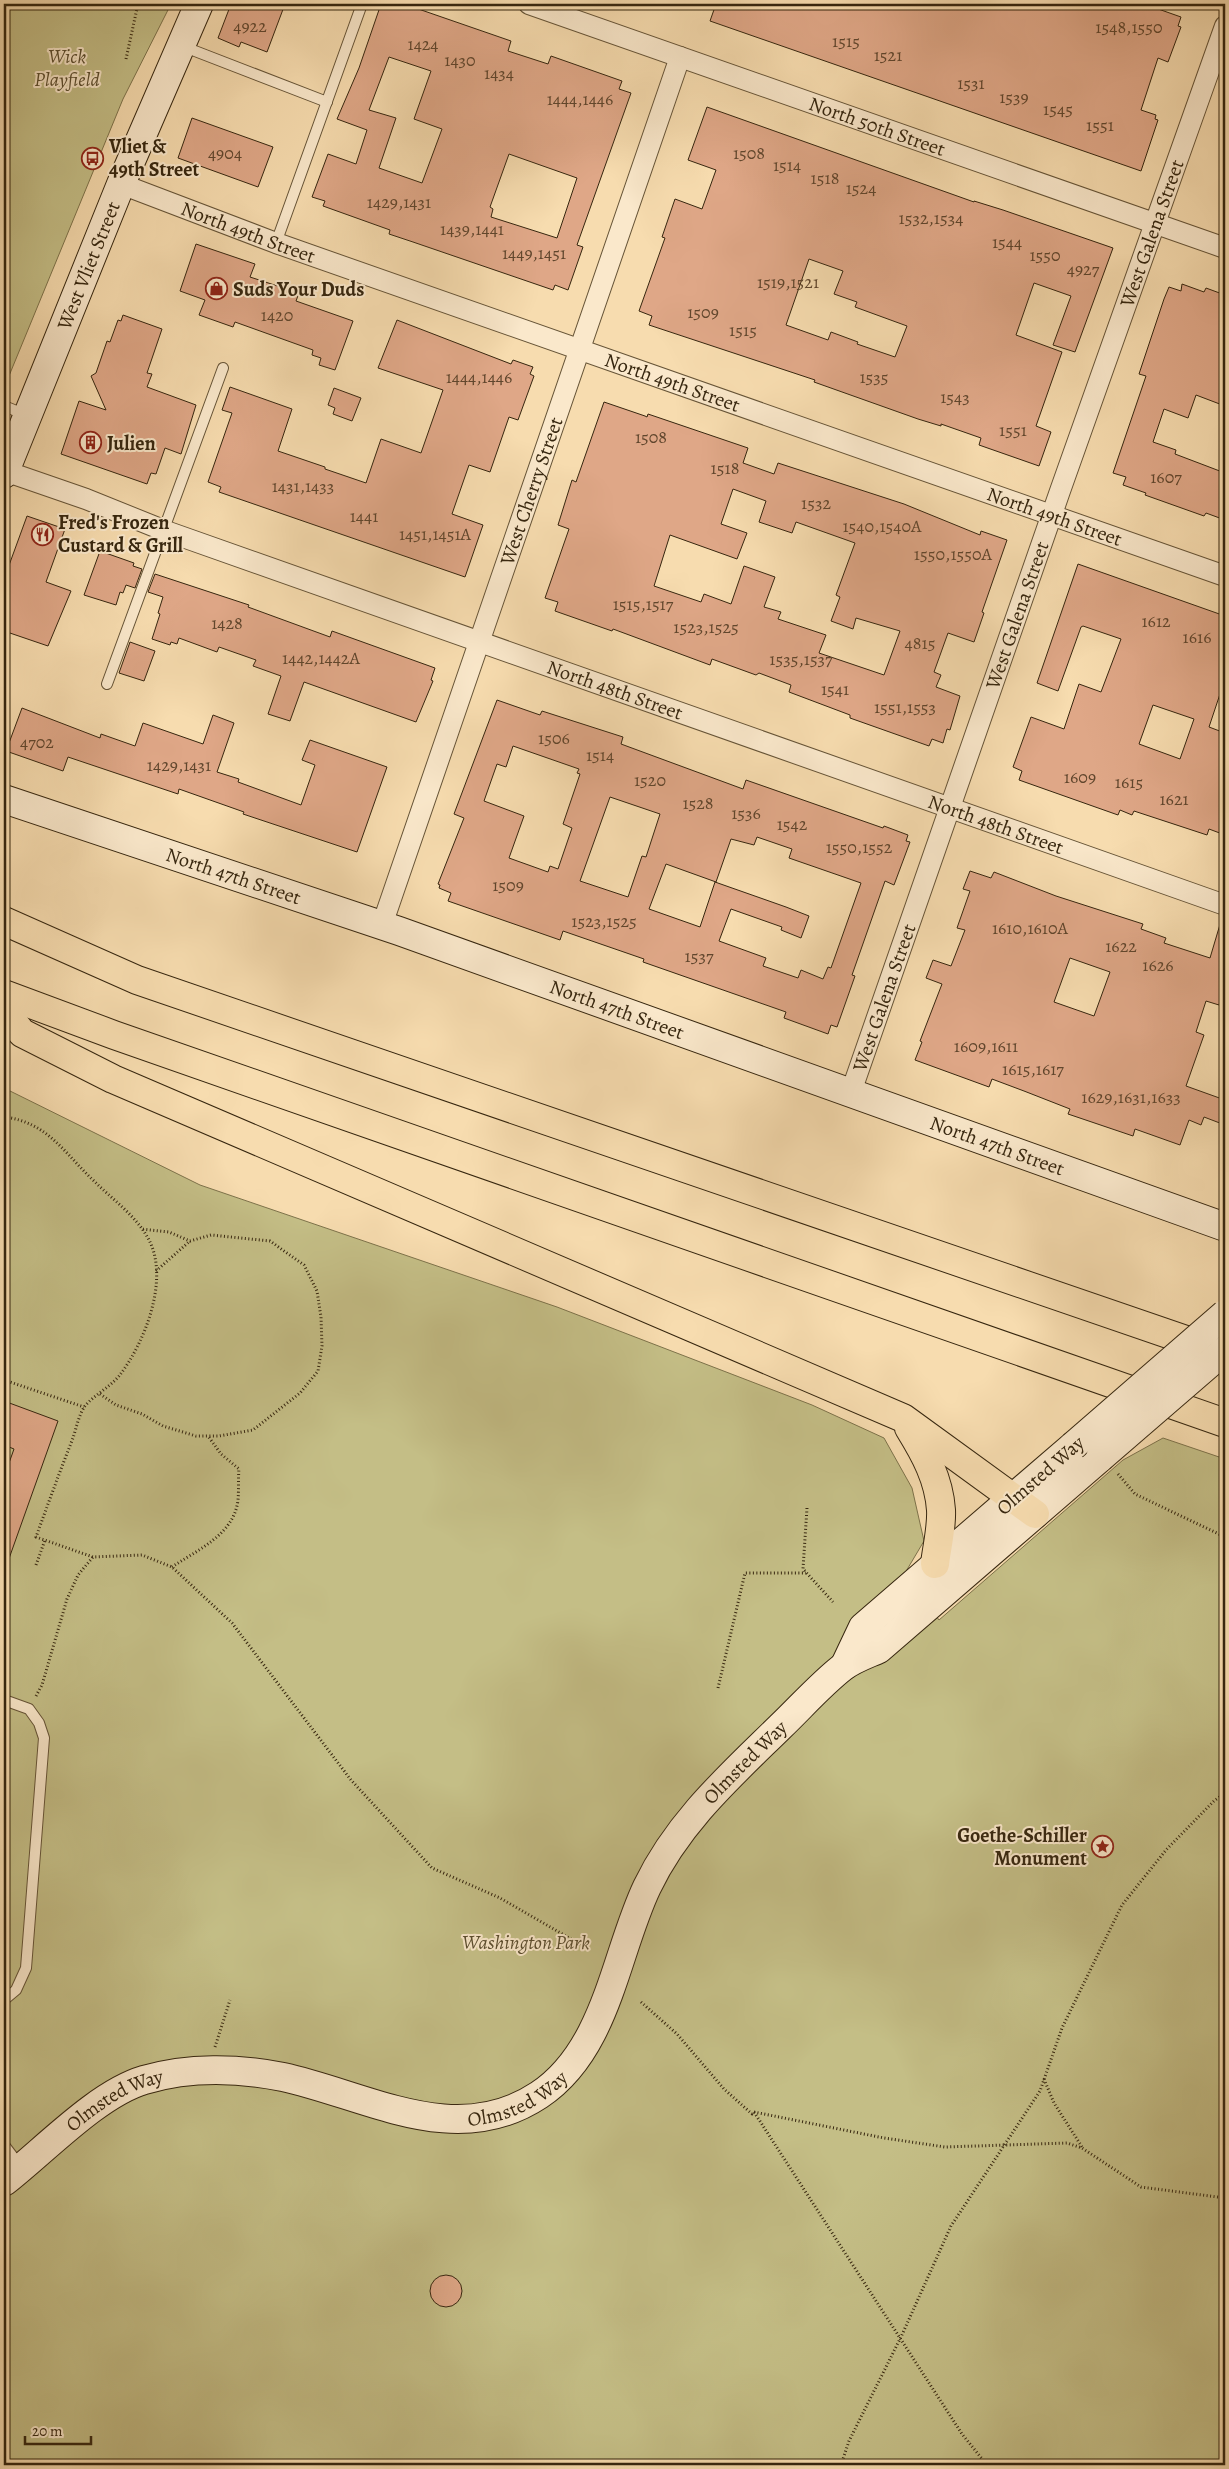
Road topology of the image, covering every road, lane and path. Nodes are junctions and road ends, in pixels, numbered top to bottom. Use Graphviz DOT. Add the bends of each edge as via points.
graph roads {
  1 [pos="138,4"];
  2 [pos="199,4"];
  3 [pos="362,4"];
  4 [pos="529,4"];
  5 [pos="1225,26"];
  6 [pos="182,46"];
  7 [pos="680,57"];
  8 [pos="126,59"];
  9 [pos="327,102"];
  10 [pos="121,184"];
  11 [pos="1156,224"];
  12 [pos="276,243"];
  13 [pos="1225,248"];
  14 [pos="580,349"];
  15 [pos="223,368"];
  16 [pos="15,411"];
  17 [pos="4,473"];
  18 [pos="1051,516"];
  19 [pos="163,530"];
  20 [pos="1225,576"];
  21 [pos="481,640"];
  22 [pos="107,684"];
  23 [pos="4,799"];
  24 [pos="950,809"];
  25 [pos="1225,905"];
  26 [pos="4,921"];
  27 [pos="382,925"];
  28 [pos="4,994"];
  29 [pos="4,1011"];
  30 [pos="851,1092"];
  31 [pos="4,1117"];
  32 [pos="1225,1227"];
  33 [pos="141,1229"];
  34 [pos="190,1241"];
  35 [pos="156,1270"];
  36 [pos="1225,1314"];
  37 [pos="1225,1352"];
  38 [pos="4,1380"];
  39 [pos="100,1394"];
  40 [pos="84,1407"];
  41 [pos="903,1418"];
  42 [pos="1225,1423"];
  43 [pos="208,1436"];
  44 [pos="1107,1464"];
  45 [pos="1012,1498"];
  46 [pos="806,1508"];
  47 [pos="1036,1514"];
  48 [pos="1225,1537"];
  49 [pos="45,1540"];
  50 [pos="93,1557"];
  51 [pos="935,1564"];
  52 [pos="36,1565"];
  53 [pos="172,1567"];
  54 [pos="806,1573"];
  55 [pos="833,1602"];
  56 [pos="845,1665"];
  57 [pos="718,1688"];
  58 [pos="4,1700"];
  59 [pos="29,1709"];
  60 [pos="1225,1793"];
  61 [pos="590,1950"];
  62 [pos="4,2000"];
  63 [pos="230,2000"];
  64 [pos="641,2002"];
  65 [pos="208,2070"];
  66 [pos="1044,2079"];
  67 [pos="754,2112"];
  68 [pos="4,2145"];
  69 [pos="1005,2146"];
  70 [pos="1082,2148"];
  71 [pos="13,2175"];
  72 [pos="1225,2198"];
  73 [pos="901,2336"];
  74 [pos="841,2465"];
  75 [pos="987,2465"];
  1 -- 8 [label="path"];
  2 -- 6 [label="street, West Vliet Street"];
  3 -- 9 [label="lane"];
  4 -- 7 [label="street, North 50th Street"];
  5 -- 11 [label="street, West Galena Street"];
  6 -- 9 [label="lane"];
  6 -- 10 [label="street, West Vliet Street"];
  7 -- 11 [label="street, North 50th Street"];
  7 -- 14 [label="street, West Cherry Street"];
  9 -- 12 [label="lane"];
  10 -- 12 [label="street, North 49th Street"];
  10 -- 16 [label="street, West Vliet Street"];
  11 -- 13 [label="street, North 50th Street"];
  11 -- 18 [label="street, West Galena Street"];
  12 -- 14 [label="street, North 49th Street"];
  14 -- 18 [label="street, North 49th Street"];
  14 -- 21 [label="street, West Cherry Street"];
  15 -- 19 [label="lane"];
  16 -- 17 [label="street, West Vliet Street"];
  17 -- 19 [label="street, North 48th Street" via="86,499"];
  18 -- 20 [label="street, North 49th Street"];
  18 -- 24 [label="street, West Galena Street"];
  19 -- 21 [label="street, North 48th Street"];
  19 -- 22 [label="lane"];
  21 -- 24 [label="street, North 48th Street"];
  21 -- 27 [label="street, West Cherry Street"];
  23 -- 27 [label="street, North 47th Street"];
  24 -- 25 [label="street, North 48th Street"];
  24 -- 30 [label="street, West Galena Street"];
  26 -- 37 [label="highway" via="137,980"];
  27 -- 30 [label="street, North 47th Street"];
  28 -- 42 [label="highway"];
  29 -- 41 [label="highway" via="22,1033 113,1079"];
  30 -- 32 [label="street, North 47th Street"];
  31 -- 33 [label="path" via="24,1122 50,1136 132,1216"];
  33 -- 34 [label="path" via="169,1232"];
  33 -- 35 [label="path" via="150,1243"];
  34 -- 35 [label="path"];
  34 -- 43 [label="path" via="211,1234 270,1241 304,1265 317,1291 321,1317 322,1346 318,1371 300,1393 253,1430"];
  35 -- 39 [label="path" via="154,1302 135,1354 118,1378"];
  36 -- 45 [label="street, Olmsted Way, bridge"];
  37 -- 44 [label="street, Olmsted Way, bridge"];
  38 -- 40 [label="path"];
  39 -- 40 [label="path"];
  39 -- 43 [label="path" via="116,1405 163,1426 196,1436"];
  40 -- 49 [label="path" via="36,1537"];
  41 -- 45 [label="highway"];
  41 -- 51 [label="highway" via="926,1455 936,1483 941,1511"];
  43 -- 53 [label="path" via="221,1454 239,1469 238,1502 220,1536"];
  44 -- 47 [label="street, Olmsted Way"];
  44 -- 48 [label="path" via="1135,1494"];
  45 -- 47 [label="highway"];
  45 -- 51 [label="street, Olmsted Way"];
  46 -- 54 [label="path" via="803,1569"];
  47 -- 56 [label="street, Olmsted Way" via="879,1649"];
  49 -- 50 [label="path"];
  49 -- 52 [label="path"];
  50 -- 53 [label="path" via="142,1555"];
  50 -- 59 [label="path" via="78,1575 67,1599 42,1686"];
  51 -- 56 [label="street, Olmsted Way" via="863,1627"];
  53 -- 61 [label="path" via="232,1623 352,1780 432,1868 500,1898"];
  54 -- 55 [label="path"];
  54 -- 57 [label="path" via="745,1572"];
  56 -- 65 [label="street, Olmsted Way" via="716,1790 684,1826 643,1896 590,2038 560,2078 541,2094 493,2116 453,2120 427,2117 282,2077"];
  58 -- 59 [label="lane"];
  59 -- 62 [label="lane" via="39,1723 44,1747 34,1883 26,1968 16,1990"];
  60 -- 66 [label="path" via="1166,1850 1122,1905 1062,2028"];
  63 -- 65 [label="path"];
  64 -- 67 [label="path" via="678,2034 724,2089 752,2114"];
  65 -- 71 [label="street, Olmsted Way" via="170,2074 134,2084 113,2095"];
  66 -- 69 [label="path" via="1040,2091"];
  66 -- 70 [label="path" via="1054,2103"];
  67 -- 69 [label="path" via="945,2147"];
  67 -- 73 [label="path"];
  68 -- 71 [label="lane"];
  69 -- 70 [label="path" via="1067,2143"];
  69 -- 73 [label="path" via="951,2226"];
  70 -- 72 [label="path" via="1141,2187"];
  73 -- 74 [label="path"];
  73 -- 75 [label="path" via="962,2434"];
}
